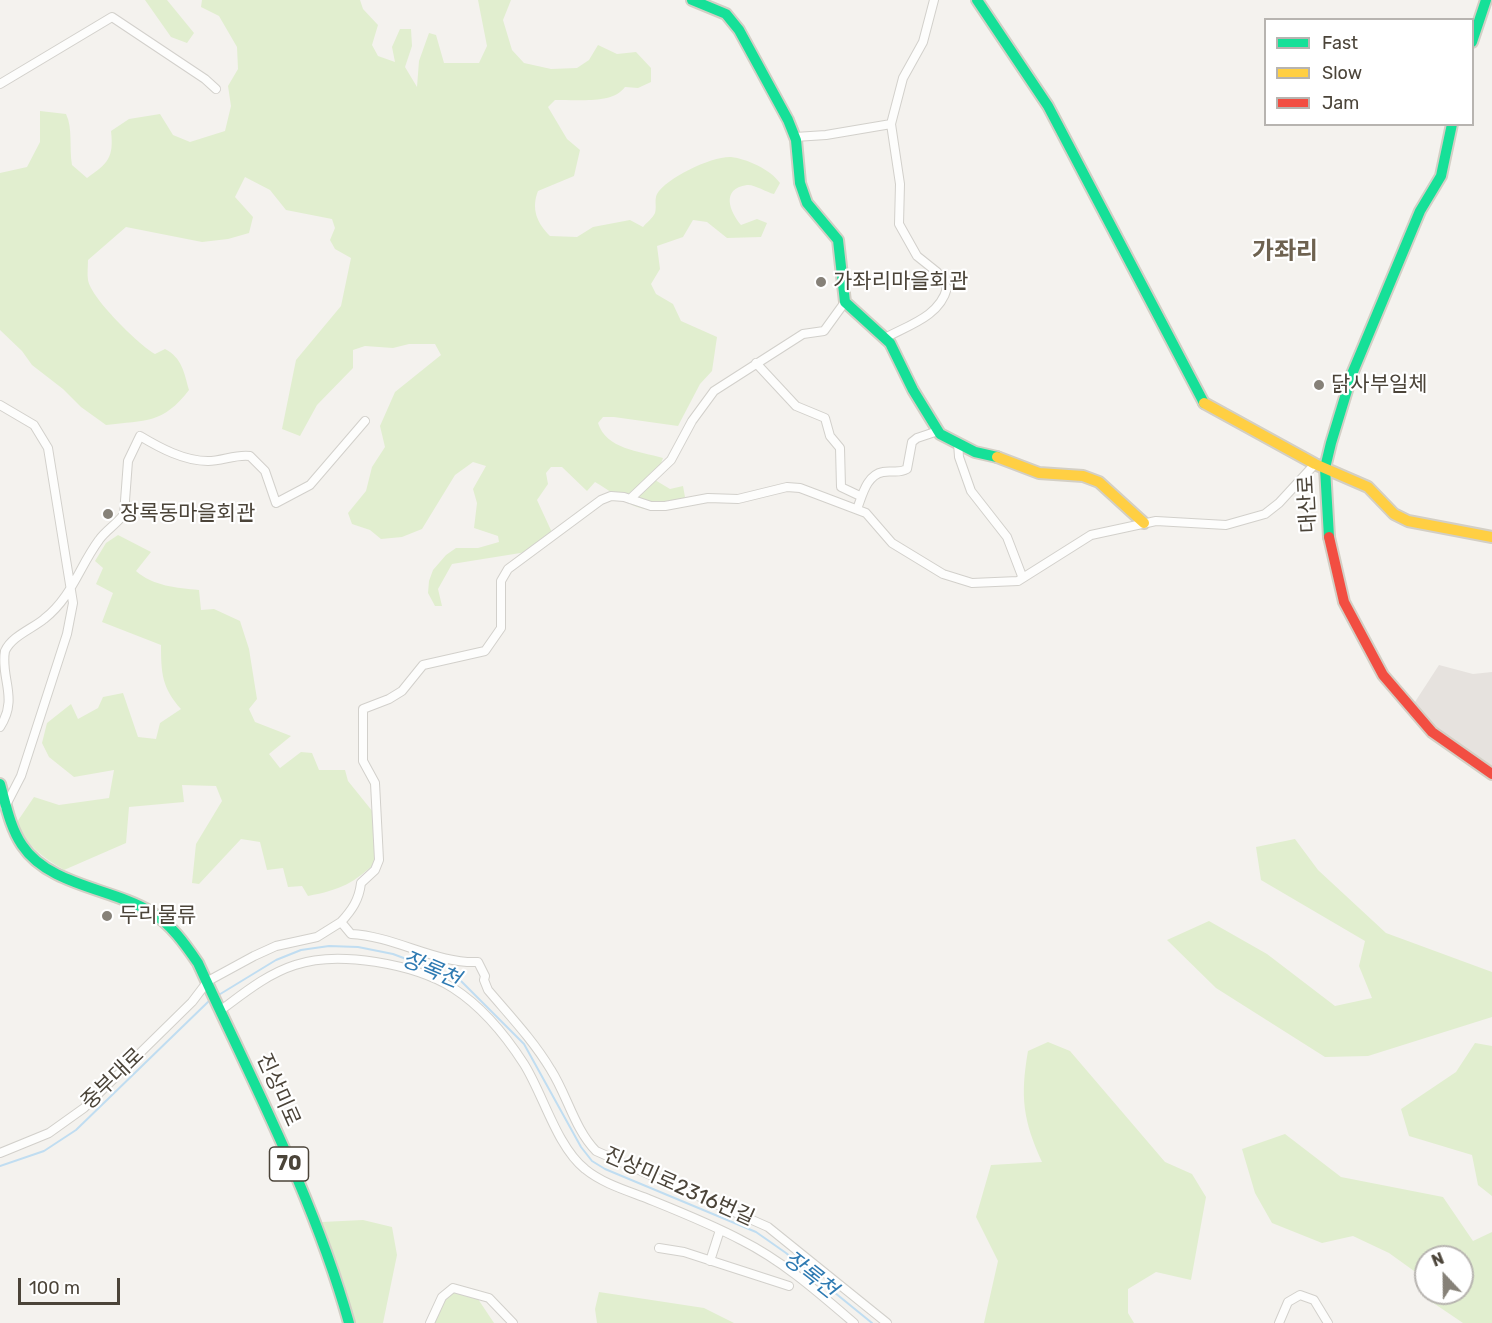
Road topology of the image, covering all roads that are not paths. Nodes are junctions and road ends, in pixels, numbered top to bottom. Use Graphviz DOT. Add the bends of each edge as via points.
graph roads {
  1 [pos="692,0"];
  2 [pos="934,0"];
  3 [pos="976,0"];
  4 [pos="1486,0"];
  5 [pos="1474,39"];
  6 [pos="0,84"];
  7 [pos="216,89"];
  8 [pos="891,124"];
  9 [pos="1452,126"];
  10 [pos="795,137"];
  11 [pos="845,302"];
  12 [pos="885,338"];
  13 [pos="756,363"];
  14 [pos="0,405"];
  15 [pos="365,421"];
  16 [pos="938,431"];
  17 [pos="958,443"];
  18 [pos="1320,466"];
  19 [pos="860,496"];
  20 [pos="630,499"];
  21 [pos="857,509"];
  22 [pos="1143,523"];
  23 [pos="1492,537"];
  24 [pos="1022,576"];
  25 [pos="72,590"];
  26 [pos="0,727"];
  27 [pos="1492,774"];
  28 [pos="0,784"];
  29 [pos="5,808"];
  30 [pos="342,922"];
  31 [pos="209,983"];
  32 [pos="221,1008"];
  33 [pos="0,1153"];
  34 [pos="720,1230"];
  35 [pos="659,1248"];
  36 [pos="710,1261"];
  37 [pos="789,1286"];
  38 [pos="349,1323"];
  39 [pos="430,1323"];
  40 [pos="513,1323"];
  41 [pos="854,1323"];
  42 [pos="887,1323"];
  43 [pos="1279,1323"];
  44 [pos="1328,1323"];
  1 -- 10 [label="street" via="726,14 739,30"];
  2 -- 8 [label="street" via="923,42 903,78"];
  3 -- 18 [label="street" via="1048,106 1204,404"];
  4 -- 5 [label="street"];
  6 -- 7 [label="street" via="112,17"];
  8 -- 10 [label="street"];
  8 -- 12 [label="street" via="900,184 899,224 917,256 937,272 947,288 945,298 925,317"];
  9 -- 18 [label="street, 대산로" via="1441,176 1420,211 1352,374"];
  10 -- 11 [label="street" via="800,183 807,203 838,240"];
  11 -- 12 [label="street"];
  11 -- 13 [label="street" via="824,331 803,334"];
  12 -- 16 [label="street"];
  13 -- 19 [label="street" via="796,406 825,418 830,436 840,448 841,487"];
  13 -- 20 [label="street" via="714,391 670,460"];
  14 -- 25 [label="street" via="34,425 48,448"];
  15 -- 25 [label="street" via="310,485 276,503 265,471 250,456 191,459 140,436 128,461 124,514 97,542"];
  16 -- 17 [label="street"];
  16 -- 19 [label="street" via="912,442 907,469 876,475"];
  17 -- 22 [label="street" via="1039,473 1083,476 1099,482"];
  17 -- 24 [label="street" via="971,491 1007,537"];
  18 -- 22 [label="street" via="1279,503 1244,522"];
  18 -- 23 [label="street" via="1368,487 1394,514 1408,521"];
  18 -- 27 [label="street, 대산로" via="1333,563 1344,602 1366,647 1393,689 1422,722 1441,740"];
  19 -- 21 [label="street"];
  20 -- 21 [label="street" via="651,507 665,506 708,498 738,499 787,487"];
  20 -- 30 [label="street" via="611,496 601,500 508,570 501,581 501,628 485,651 423,665 402,691 363,709 363,761 375,783 379,860 375,870 361,883 360,894"];
  21 -- 24 [label="street" via="875,520 892,543 944,574 972,583 1018,581"];
  22 -- 24 [label="street" via="1091,535"];
  25 -- 26 [label="street" via="46,618 5,651 3,670 9,706"];
  25 -- 29 [label="street" via="72,613 65,641 21,776"];
  28 -- 29 [label="street, 70"];
  29 -- 31 [label="street, 70" via="17,840 34,859 68,880 152,913 181,939"];
  30 -- 31 [label="street" via="317,937 269,949"];
  30 -- 42 [label="street, 진상미로2316번길" via="351,934 478,962 488,990 535,1044 596,1151 768,1227"];
  31 -- 32 [label="street, 70"];
  31 -- 33 [label="street, 중부대로" via="84,1108 49,1133"];
  32 -- 34 [label="street" via="282,970 323,959 364,960 441,982 482,1012 515,1050 568,1149 584,1169 605,1182"];
  32 -- 38 [label="street, 진상미로 / 70" via="327,1251"];
  34 -- 36 [label="street"];
  34 -- 41 [label="street" via="771,1257"];
  35 -- 36 [label="street"];
  36 -- 37 [label="street"];
  39 -- 40 [label="street" via="442,1297 453,1288 489,1298"];
  43 -- 44 [label="street" via="1288,1302 1300,1295 1314,1300"];
}
